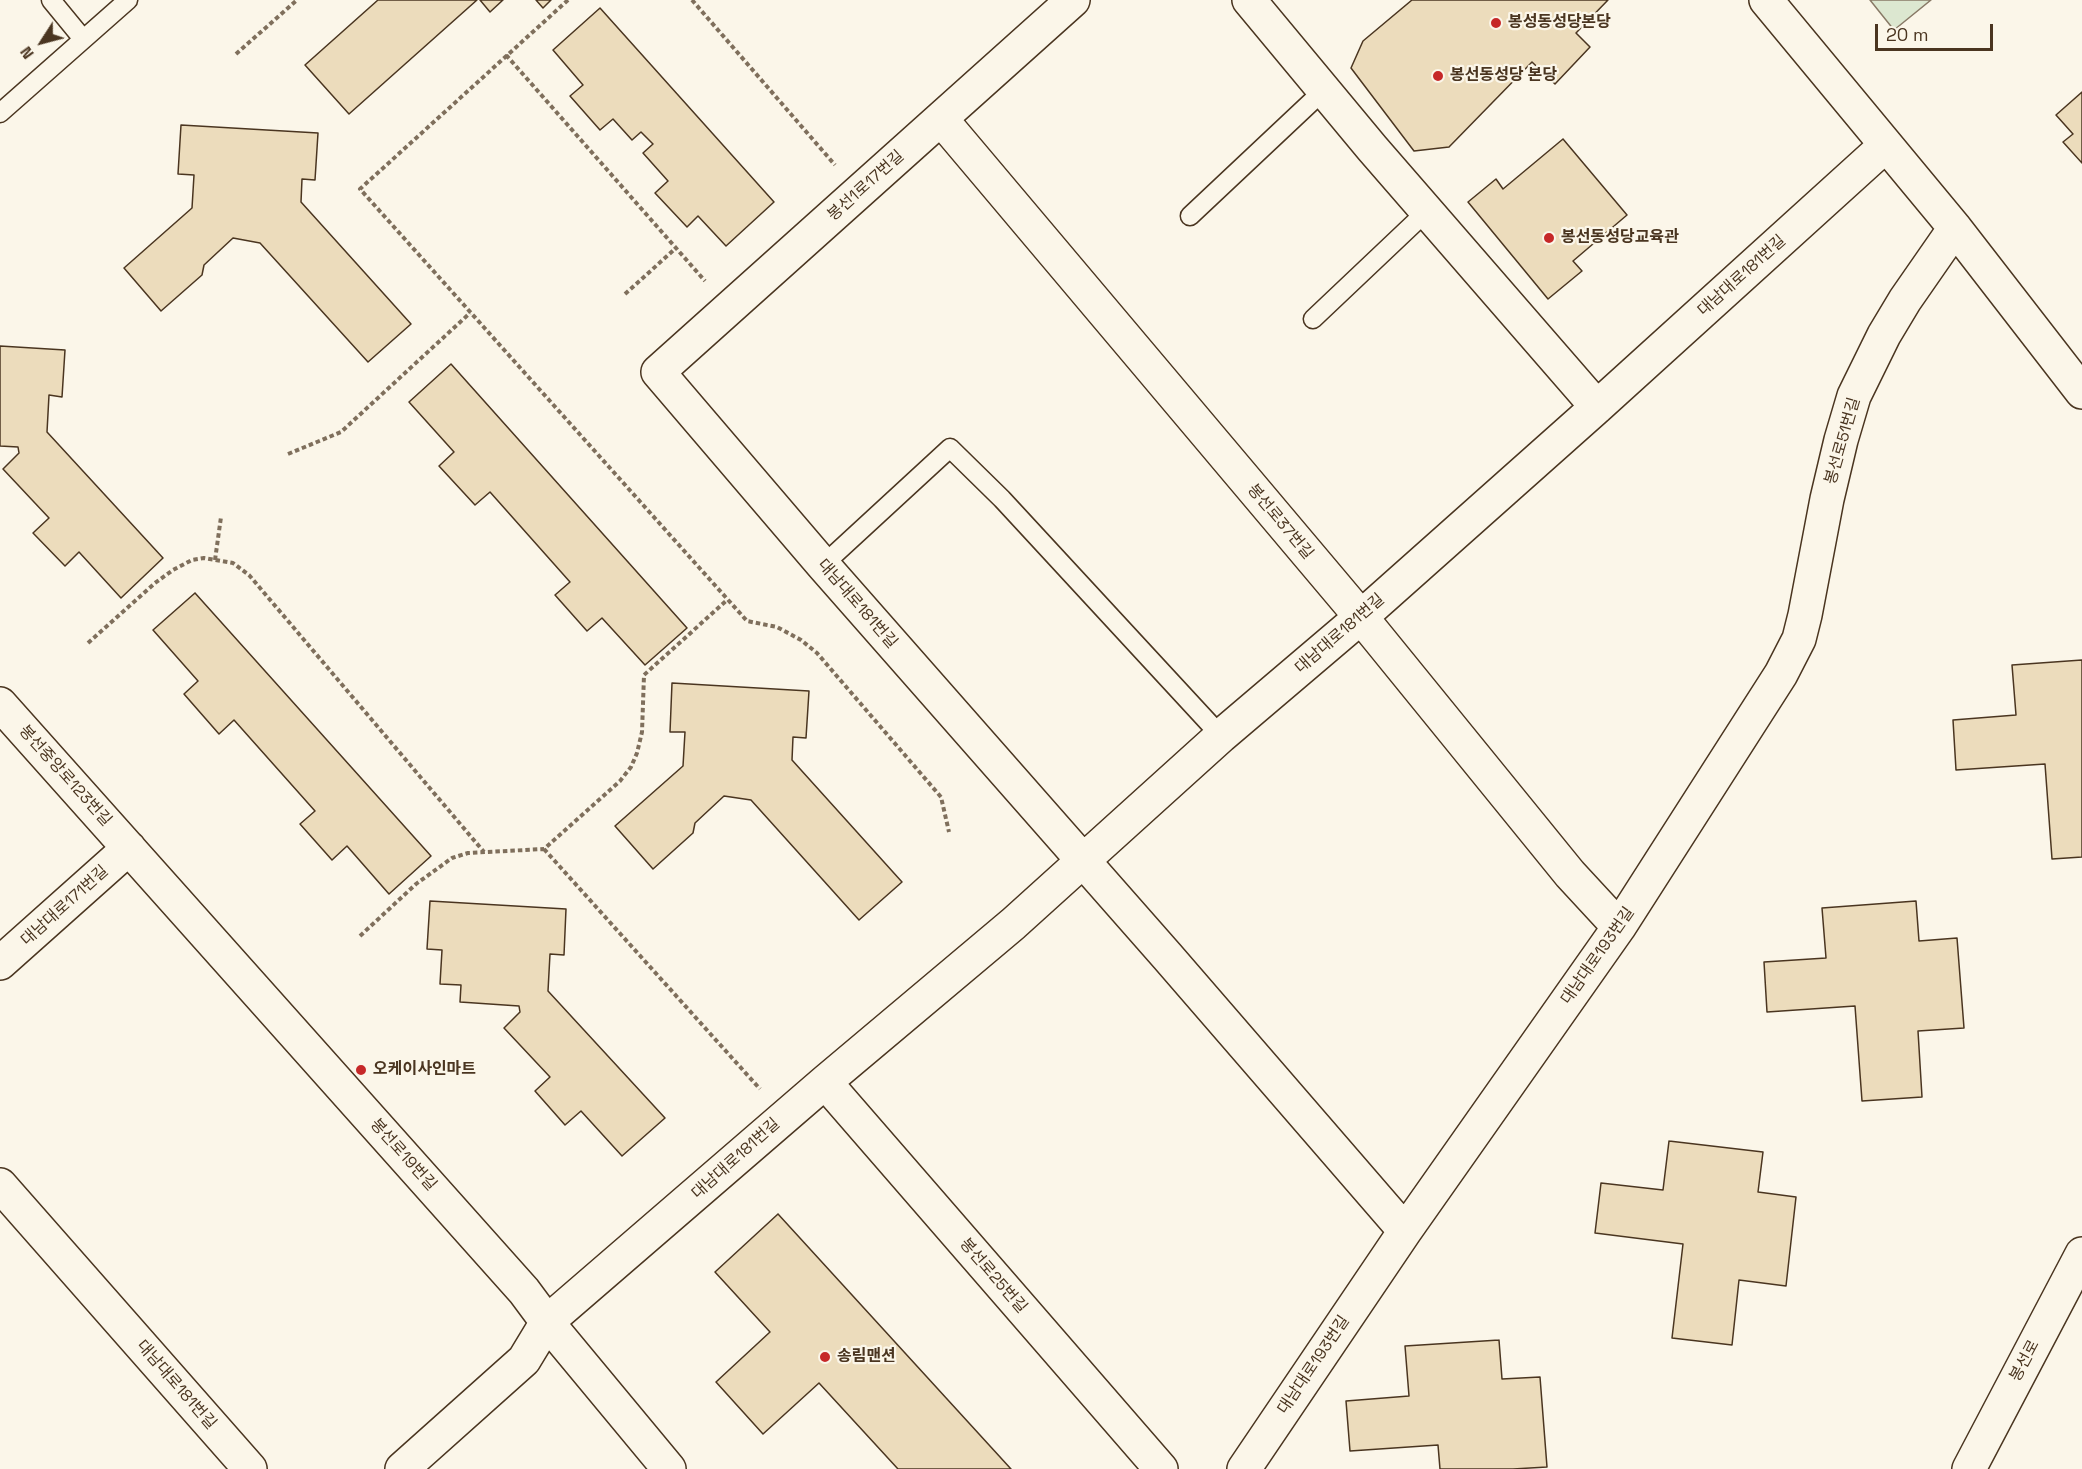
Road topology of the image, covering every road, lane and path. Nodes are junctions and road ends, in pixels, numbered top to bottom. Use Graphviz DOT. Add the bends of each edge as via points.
graph roads {
  1 [pos="51,0"];
  2 [pos="128,0"];
  3 [pos="297,0"];
  4 [pos="568,0"];
  5 [pos="692,0"];
  6 [pos="1073,0"];
  7 [pos="1248,0"];
  8 [pos="1766,0"];
  9 [pos="83,39"];
  10 [pos="236,54"];
  11 [pos="507,56"];
  12 [pos="1324,90"];
  13 [pos="0,113"];
  14 [pos="941,119"];
  15 [pos="1887,145"];
  16 [pos="859,192"];
  17 [pos="1427,211"];
  18 [pos="1190,216"];
  19 [pos="1955,228"];
  20 [pos="676,248"];
  21 [pos="625,294"];
  22 [pos="730,308"];
  23 [pos="470,313"];
  24 [pos="1312,319"];
  25 [pos="658,372"];
  26 [pos="2082,392"];
  27 [pos="1597,407"];
  28 [pos="288,454"];
  29 [pos="221,517"];
  30 [pos="215,560"];
  31 [pos="823,565"];
  32 [pos="727,600"];
  33 [pos="1360,617"];
  34 [pos="88,643"];
  35 [pos="1781,674"];
  36 [pos="0,704"];
  37 [pos="1221,736"];
  38 [pos="949,832"];
  39 [pos="129,848"];
  40 [pos="544,849"];
  41 [pos="484,852"];
  42 [pos="1082,861"];
  43 [pos="1619,927"];
  44 [pos="360,936"];
  45 [pos="0,963"];
  46 [pos="825,1082"];
  47 [pos="785,1116"];
  48 [pos="0,1185"];
  49 [pos="1405,1231"];
  50 [pos="2082,1254"];
  51 [pos="547,1322"];
  52 [pos="250,1469"];
  53 [pos="402,1469"];
  54 [pos="669,1469"];
  55 [pos="1161,1469"];
  56 [pos="1244,1469"];
  57 [pos="1968,1469"];
  1 -- 9 [label="lane"];
  2 -- 9 [label="lane"];
  3 -- 10 [label="path"];
  4 -- 11 [label="path"];
  5 -- 16 [label="path"];
  6 -- 14 [label="street, 봉선1로17번길"];
  7 -- 12 [label="street"];
  8 -- 15 [label="street"];
  9 -- 13 [label="lane"];
  11 -- 20 [label="path"];
  11 -- 23 [label="path" via="360,189"];
  12 -- 17 [label="street"];
  12 -- 18 [label="lane"];
  14 -- 16 [label="street, 봉선1로17번길"];
  14 -- 33 [label="street, 봉선로37번길"];
  15 -- 19 [label="street"];
  15 -- 27 [label="street, 대남대로181번길"];
  16 -- 22 [label="street, 봉선1로17번길"];
  17 -- 24 [label="lane"];
  17 -- 27 [label="street"];
  19 -- 26 [label="street"];
  19 -- 35 [label="street, 봉선로51번길" via="1900,308 1854,396 1827,499 1799,639"];
  20 -- 21 [label="path"];
  20 -- 22 [label="path"];
  22 -- 25 [label="street, 봉선1로17번길"];
  23 -- 28 [label="path" via="341,432"];
  23 -- 32 [label="path"];
  25 -- 31 [label="street, 대남대로181번길"];
  27 -- 33 [label="street, 대남대로181번길"];
  29 -- 30 [label="path"];
  30 -- 34 [label="path" via="192,560 173,570"];
  30 -- 41 [label="path" via="233,563 249,575"];
  31 -- 37 [label="lane" via="950,448"];
  31 -- 42 [label="street, 대남대로181번길"];
  32 -- 38 [label="path" via="747,621 777,627 817,653 940,797"];
  32 -- 40 [label="path" via="644,675 642,732 631,767"];
  33 -- 37 [label="street, 대남대로181번길"];
  33 -- 43 [label="street, 봉선로37번길" via="1570,874"];
  35 -- 43 [label="street, 대남대로193번길"];
  36 -- 39 [label="street, 봉선중앙로123번길"];
  37 -- 42 [label="street, 대남대로181번길"];
  39 -- 45 [label="street, 대남대로171번길"];
  39 -- 51 [label="street, 봉선로19번길" via="524,1291"];
  40 -- 41 [label="path"];
  40 -- 47 [label="path"];
  41 -- 44 [label="path" via="468,853 439,866"];
  42 -- 46 [label="street, 대남대로181번길"];
  42 -- 49 [label="street"];
  43 -- 49 [label="street, 대남대로193번길"];
  46 -- 47 [label="street, 대남대로181번길"];
  46 -- 55 [label="street, 봉선로25번길"];
  47 -- 51 [label="street, 대남대로181번길"];
  48 -- 52 [label="street, 대남대로181번길"];
  49 -- 56 [label="street, 대남대로193번길"];
  50 -- 57 [label="street, 봉선로"];
  51 -- 53 [label="street, 대남대로181번길" via="524,1360"];
  51 -- 54 [label="street, 봉선로19번길"];
}
